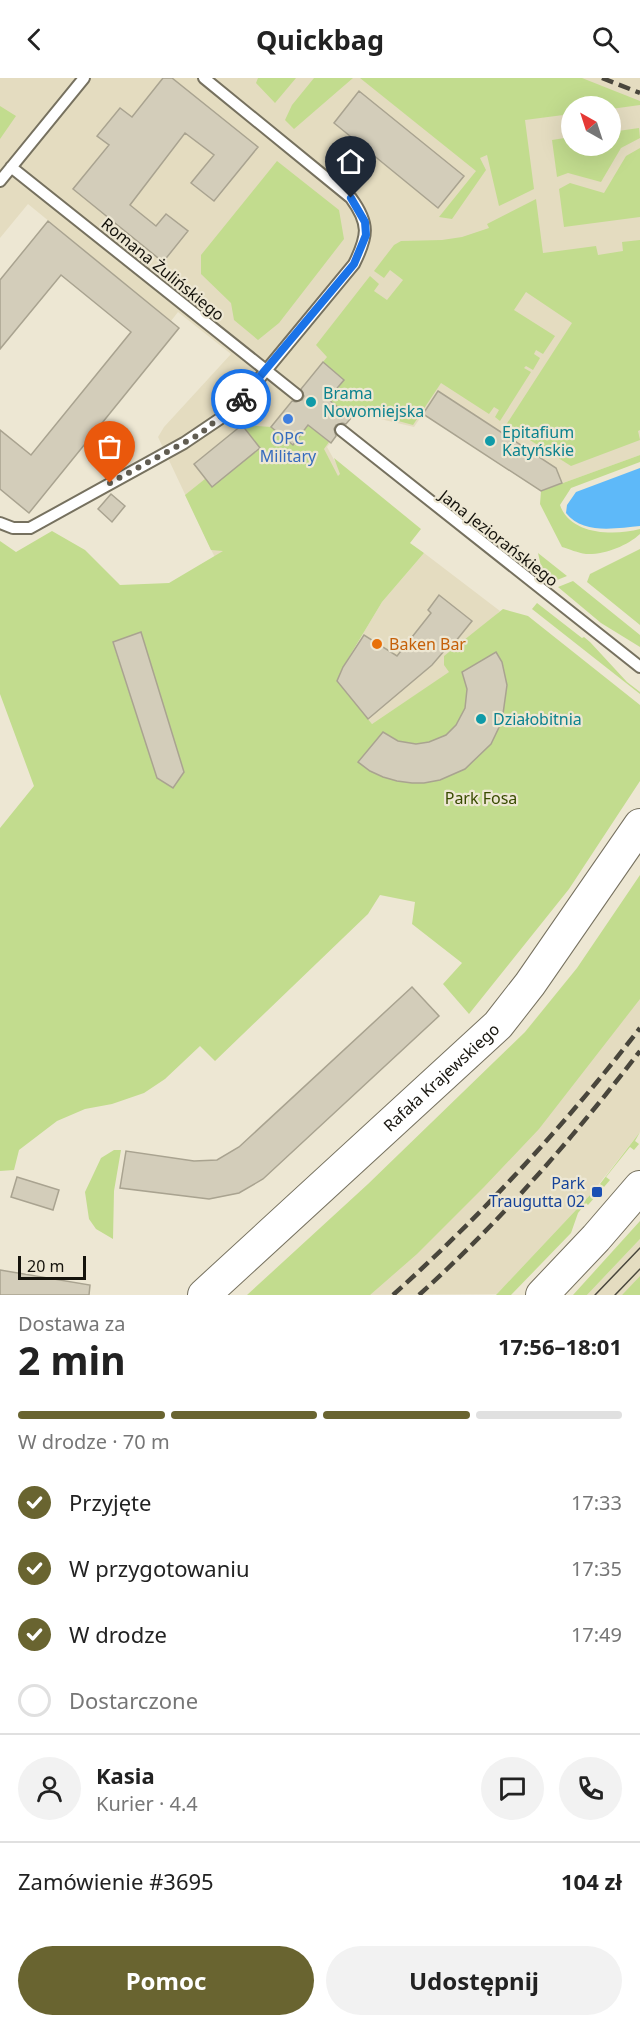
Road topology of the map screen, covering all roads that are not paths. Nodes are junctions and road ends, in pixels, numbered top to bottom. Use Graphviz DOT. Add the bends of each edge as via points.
graph roads {
  1 [pos="84,78"];
  2 [pos="204,78"];
  3 [pos="11,167"];
  4 [pos="0,181"];
  5 [pos="266,371"];
  6 [pos="297,395"];
  7 [pos="341,430"];
  8 [pos="0,523"];
  9 [pos="640,667"];
  10 [pos="640,825"];
  11 [pos="640,1187"];
  12 [pos="204,1295"];
  13 [pos="542,1295"];
  1 -- 3 [label="lane"];
  2 -- 5 [label="lane" via="351,198 365,222 366,235 354,264"];
  3 -- 4 [label="lane"];
  3 -- 5 [label="lane, Romana Żulińskiego"];
  5 -- 6 [label="lane, Romana Żulińskiego"];
  5 -- 8 [label="lane" via="245,396 200,434 30,528"];
  7 -- 9 [label="lane, Jana Jeziorańskiego"];
  10 -- 12 [label="street, Rafała Krajewskiego" via="498,1025"];
  11 -- 13 [label="street"];
}
